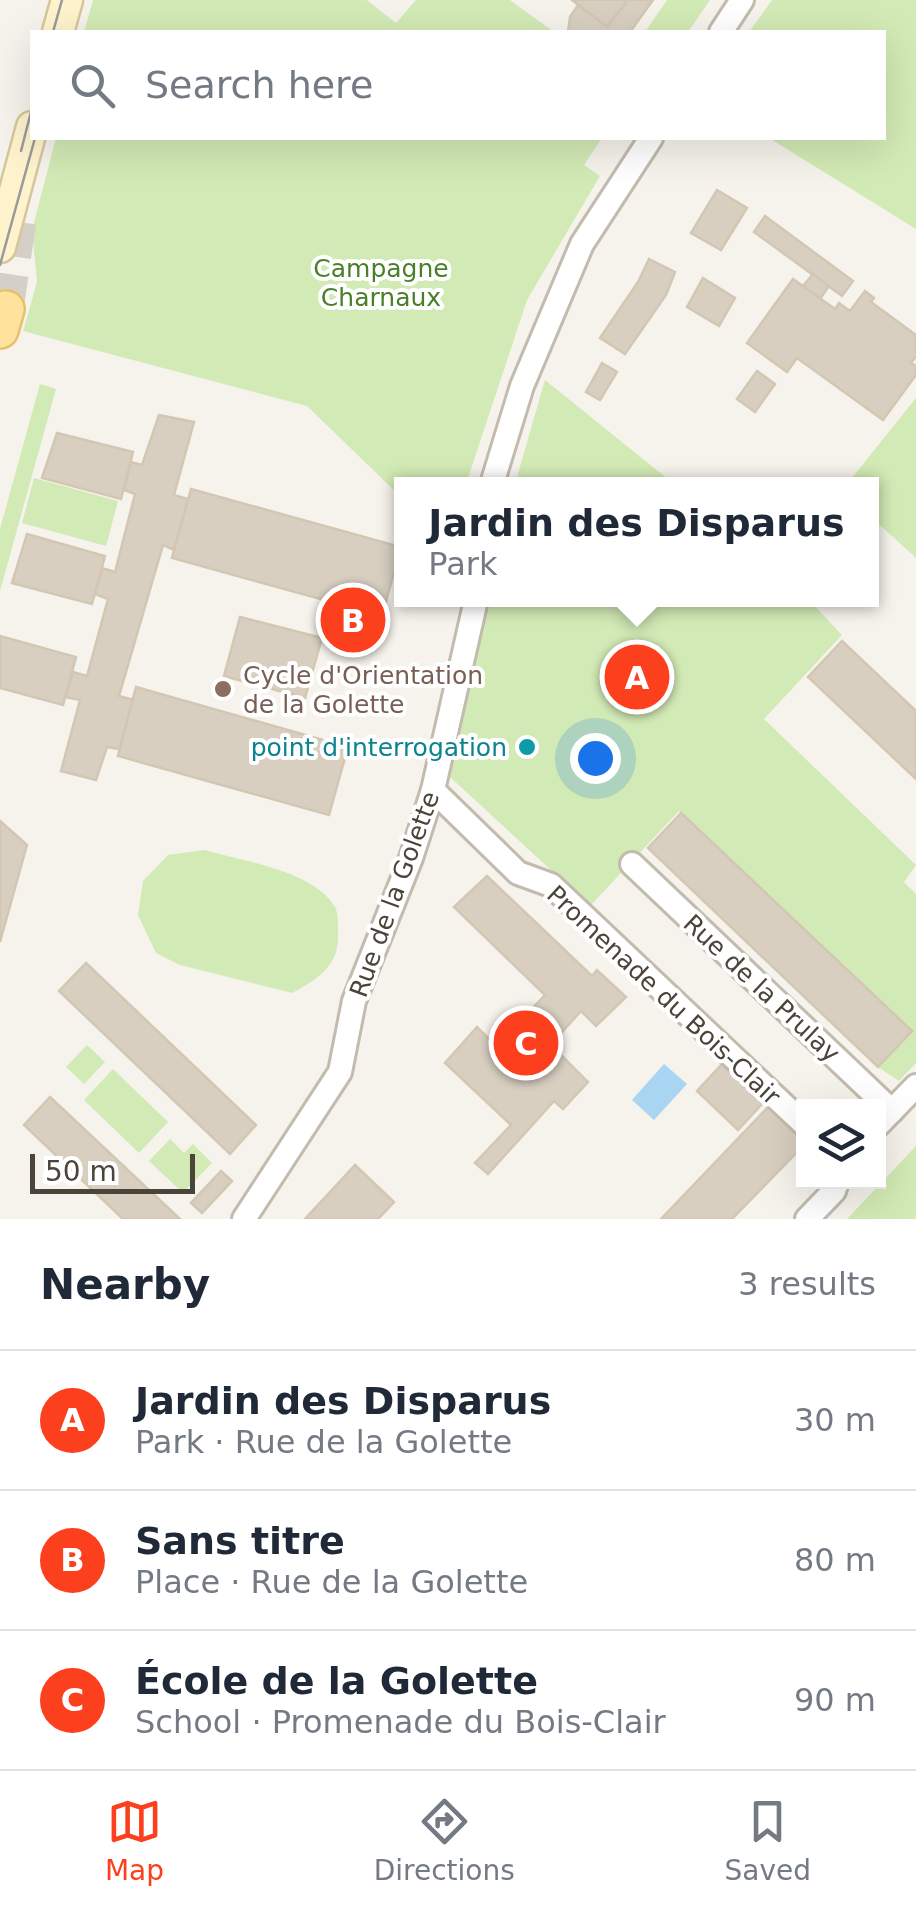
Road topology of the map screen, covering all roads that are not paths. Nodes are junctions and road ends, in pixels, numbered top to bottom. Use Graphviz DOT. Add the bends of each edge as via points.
graph roads {
  1 [pos="67,0"];
  2 [pos="742,0"];
  3 [pos="59,30"];
  4 [pos="721,30"];
  5 [pos="30,134"];
  6 [pos="651,140"];
  7 [pos="0,247"];
  8 [pos="494,477"];
  9 [pos="474,607"];
  10 [pos="433,790"];
  11 [pos="632,864"];
  12 [pos="916,1086"];
  13 [pos="866,1099"];
  14 [pos="796,1116"];
  15 [pos="886,1117"];
  16 [pos="835,1189"];
  17 [pos="244,1219"];
  18 [pos="807,1219"];
  1 -- 3 [label="street"];
  2 -- 4 [label="street"];
  5 -- 7 [label="street"];
  6 -- 8 [label="street" via="582,244 522,386"];
  9 -- 10 [label="street, Rue de la Golette"];
  10 -- 14 [label="street, Promenade du Bois-Clair" via="518,874 551,886"];
  10 -- 17 [label="street, Rue de la Golette" via="354,1001 340,1072"];
  11 -- 13 [label="street, Rue de la Prulay"];
  12 -- 15 [label="street, Rue de la Prulay"];
  16 -- 18 [label="street"];
}
